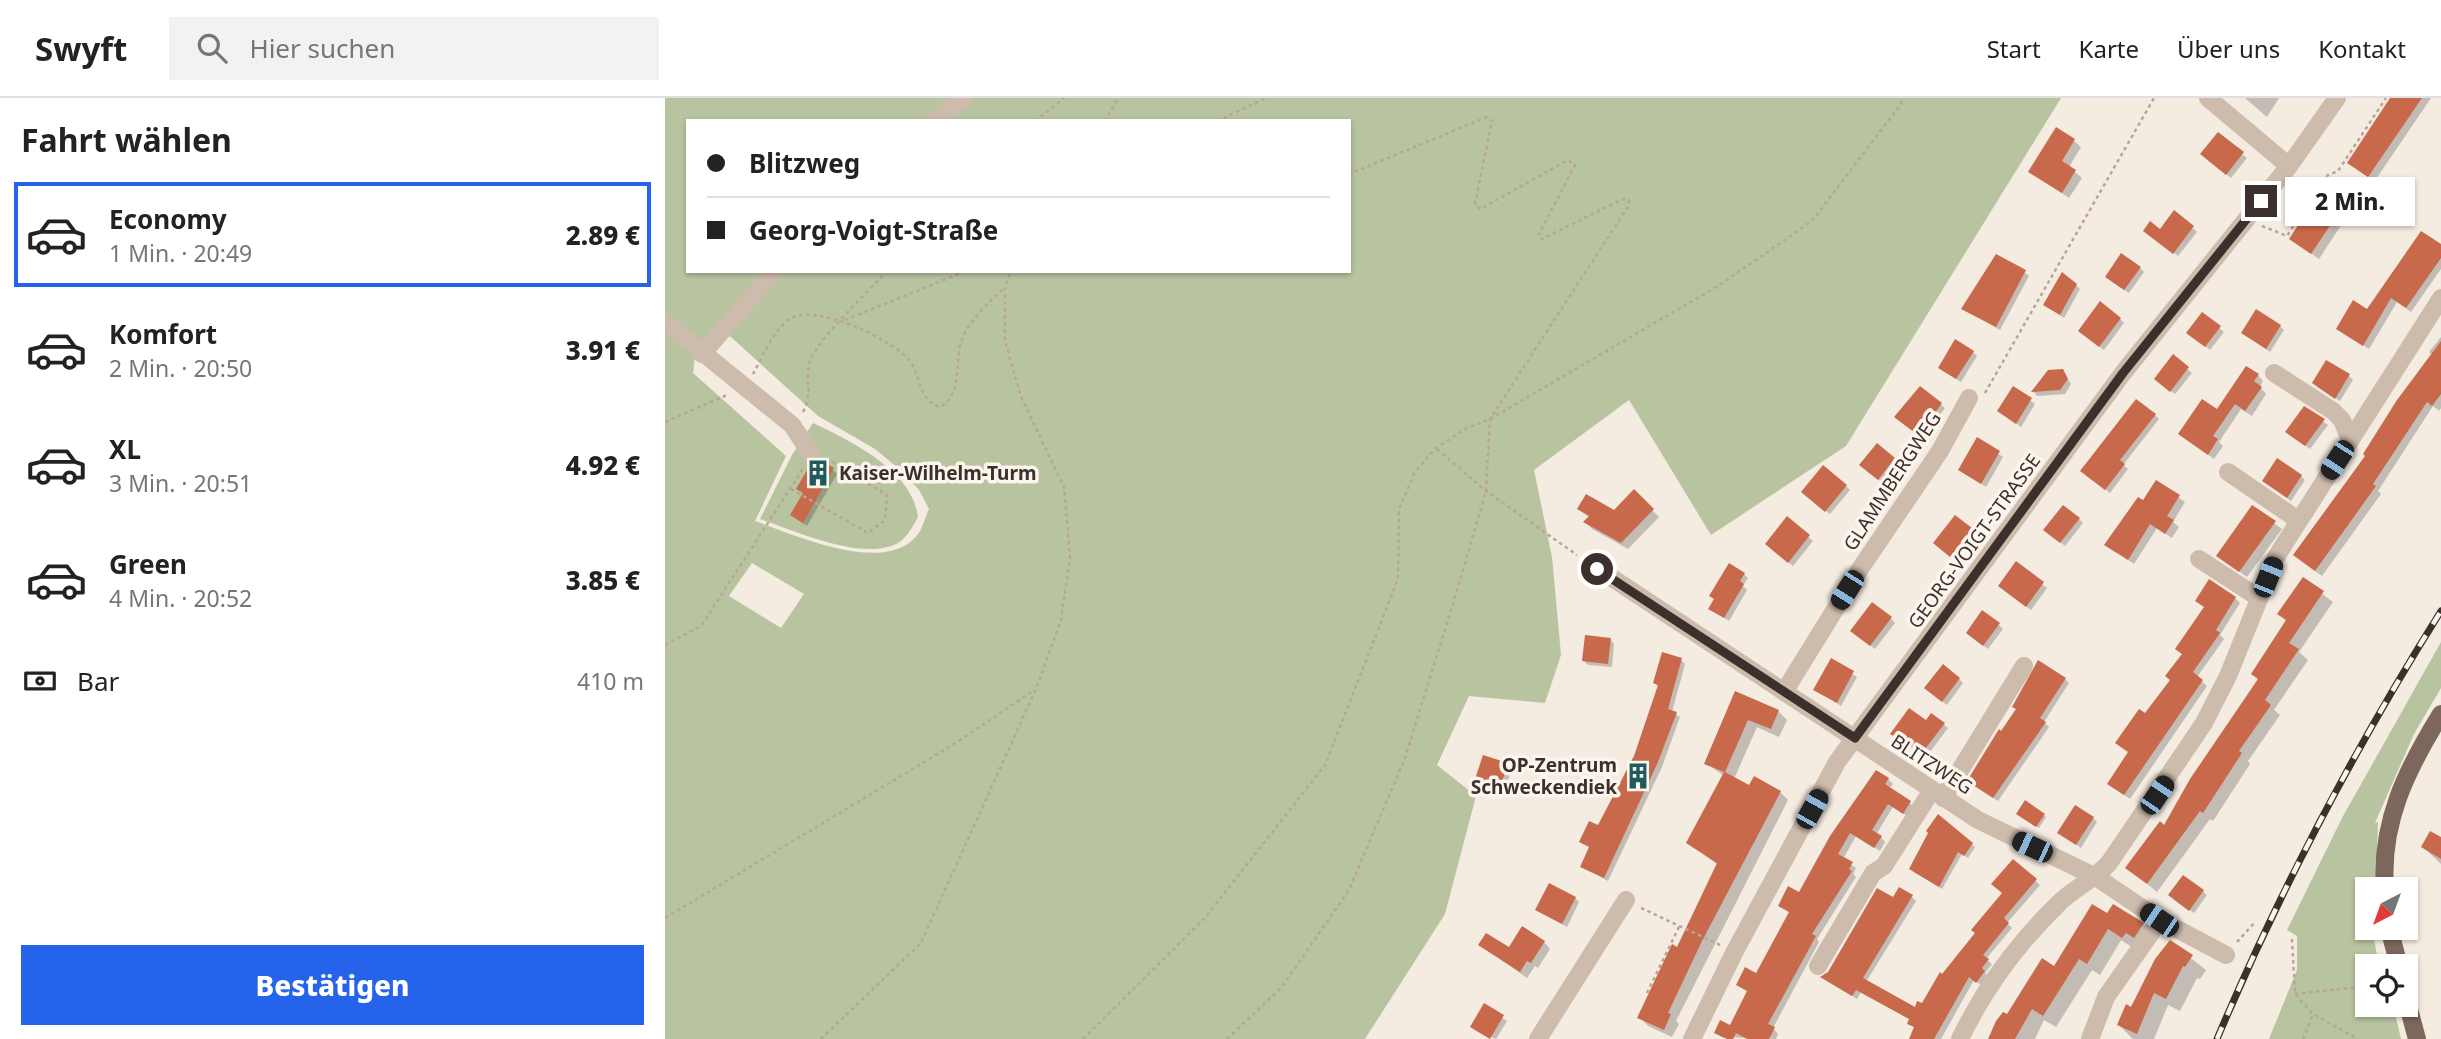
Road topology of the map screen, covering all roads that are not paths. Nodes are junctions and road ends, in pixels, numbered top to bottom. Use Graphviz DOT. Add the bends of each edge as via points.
graph roads {
  1 [pos="964,98"];
  2 [pos="2208,98"];
  3 [pos="2337,98"];
  4 [pos="937,119"];
  5 [pos="2289,166"];
  6 [pos="772,273"];
  7 [pos="2441,298"];
  8 [pos="665,322"];
  9 [pos="702,354"];
  10 [pos="2274,373"];
  11 [pos="1969,398"];
  12 [pos="2350,440"];
  13 [pos="811,454"];
  14 [pos="2228,472"];
  15 [pos="2298,520"];
  16 [pos="2199,559"];
  17 [pos="1591,564"];
  18 [pos="2259,597"];
  19 [pos="2024,666"];
  20 [pos="1784,692"];
  21 [pos="2441,714"];
  22 [pos="1855,738"];
  23 [pos="1937,794"];
  24 [pos="2096,877"];
  25 [pos="2385,877"];
  26 [pos="1626,900"];
  27 [pos="2159,920"];
  28 [pos="2226,955"];
  29 [pos="1818,966"];
  30 [pos="2411,1017"];
  31 [pos="1538,1039"];
  32 [pos="1692,1039"];
  33 [pos="1960,1039"];
  34 [pos="2089,1039"];
  35 [pos="2417,1039"];
  1 -- 4 [label="street"];
  2 -- 5 [label="street"];
  3 -- 5 [label="street, GEORG-VOIGT-STRASSE"];
  5 -- 22 [label="street, GEORG-VOIGT-STRASSE" via="2123,373"];
  6 -- 9 [label="street"];
  7 -- 12 [label="street"];
  8 -- 9 [label="street"];
  9 -- 13 [label="street" via="792,425"];
  10 -- 12 [label="street" via="2333,411"];
  11 -- 20 [label="street, GLAMMBERGWEG" via="1940,451"];
  12 -- 15 [label="street"];
  14 -- 15 [label="street"];
  15 -- 18 [label="street"];
  16 -- 18 [label="street"];
  17 -- 20 [label="street, BLITZWEG"];
  18 -- 24 [label="street" via="2204,723 2147,811"];
  19 -- 23 [label="street"];
  20 -- 22 [label="street, BLITZWEG"];
  21 -- 25 [label="main road" via="2395,801 2386,838"];
  22 -- 23 [label="street, BLITZWEG"];
  22 -- 32 [label="street, GEORG-VOIGT-STRASSE" via="1837,762"];
  23 -- 24 [label="street, BLITZWEG" via="2010,837"];
  23 -- 29 [label="street" via="1884,866 1873,873"];
  24 -- 27 [label="street, BLITZWEG"];
  24 -- 33 [label="street" via="2060,902 2037,926 1979,1000"];
  26 -- 31 [label="street"];
  27 -- 28 [label="street, BLITZWEG"];
  27 -- 34 [label="street" via="2106,997"];
  30 -- 35 [label="main road"];
}
